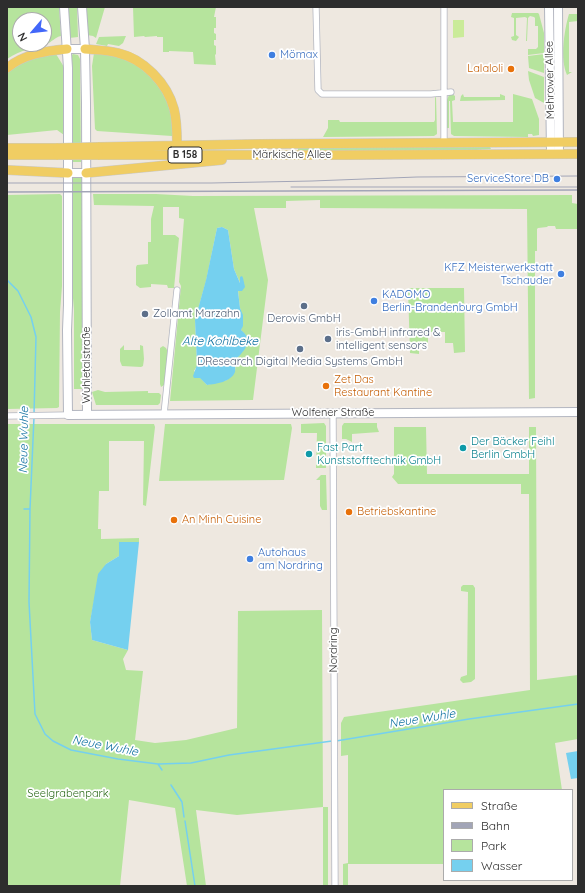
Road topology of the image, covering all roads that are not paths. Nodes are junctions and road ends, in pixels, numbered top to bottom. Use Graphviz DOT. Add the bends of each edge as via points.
graph roads {
  1 [pos="64,7"];
  2 [pos="82,7"];
  3 [pos="316,7"];
  4 [pos="444,7"];
  5 [pos="549,7"];
  6 [pos="558,7"];
  7 [pos="66,49"];
  8 [pos="85,49"];
  9 [pos="7,68"];
  10 [pos="451,92"];
  11 [pos="444,93"];
  12 [pos="555,142"];
  13 [pos="576,142"];
  14 [pos="444,143"];
  15 [pos="177,145"];
  16 [pos="7,148"];
  17 [pos="98,151"];
  18 [pos="58,152"];
  19 [pos="555,154"];
  20 [pos="576,154"];
  21 [pos="7,155"];
  22 [pos="273,155"];
  23 [pos="7,170"];
  24 [pos="68,173"];
  25 [pos="86,173"];
  26 [pos="177,290"];
  27 [pos="578,412"];
  28 [pos="164,414"];
  29 [pos="333,414"];
  30 [pos="68,415"];
  31 [pos="87,415"];
  32 [pos="7,416"];
  33 [pos="335,886"];
  1 -- 7 [label="main road, Wuhletalstraße"];
  2 -- 8 [label="main road, Wuhletalstraße"];
  3 -- 11 [label="street" via="318,90 322,94"];
  4 -- 11 [label="street"];
  5 -- 12 [label="main road, Mehrower Allee"];
  6 -- 12 [label="main road, Mehrower Allee"];
  7 -- 8 [label="main road"];
  7 -- 9 [label="main road" via="36,53"];
  7 -- 24 [label="main road, Wuhletalstraße"];
  8 -- 15 [label="main road" via="120,53 153,73 164,86 172,102"];
  8 -- 25 [label="main road, Wuhletalstraße"];
  10 -- 11 [label="street"];
  11 -- 14 [label="street"];
  12 -- 13 [label="main road, Märkische Allee / B 158"];
  12 -- 14 [label="main road, Märkische Allee / B 158"];
  12 -- 19 [label="main road, Mehrower Allee"];
  13 -- 20 [label="main road"];
  14 -- 15 [label="main road, Märkische Allee / B 158"];
  15 -- 17 [label="main road, Märkische Allee / B 158"];
  16 -- 18 [label="main road, Märkische Allee / B 158"];
  17 -- 18 [label="main road, Märkische Allee / B 158, bridge"];
  17 -- 22 [label="main road, Märkische Allee / B 158"];
  18 -- 21 [label="main road, Märkische Allee / B 158"];
  19 -- 20 [label="main road, Märkische Allee / B 158"];
  19 -- 22 [label="main road, Märkische Allee / B 158"];
  22 -- 25 [label="main road"];
  23 -- 24 [label="main road"];
  24 -- 25 [label="main road"];
  24 -- 30 [label="main road, Wuhletalstraße"];
  25 -- 31 [label="main road, Wuhletalstraße"];
  26 -- 28 [label="street"];
  27 -- 29 [label="main road, Wolfener Straße"];
  28 -- 29 [label="main road, Wolfener Straße"];
  28 -- 31 [label="main road, Wolfener Straße"];
  29 -- 33 [label="street, Nordring"];
  30 -- 31 [label="main road, Wuhletalstraße"];
  30 -- 32 [label="street"];
}
